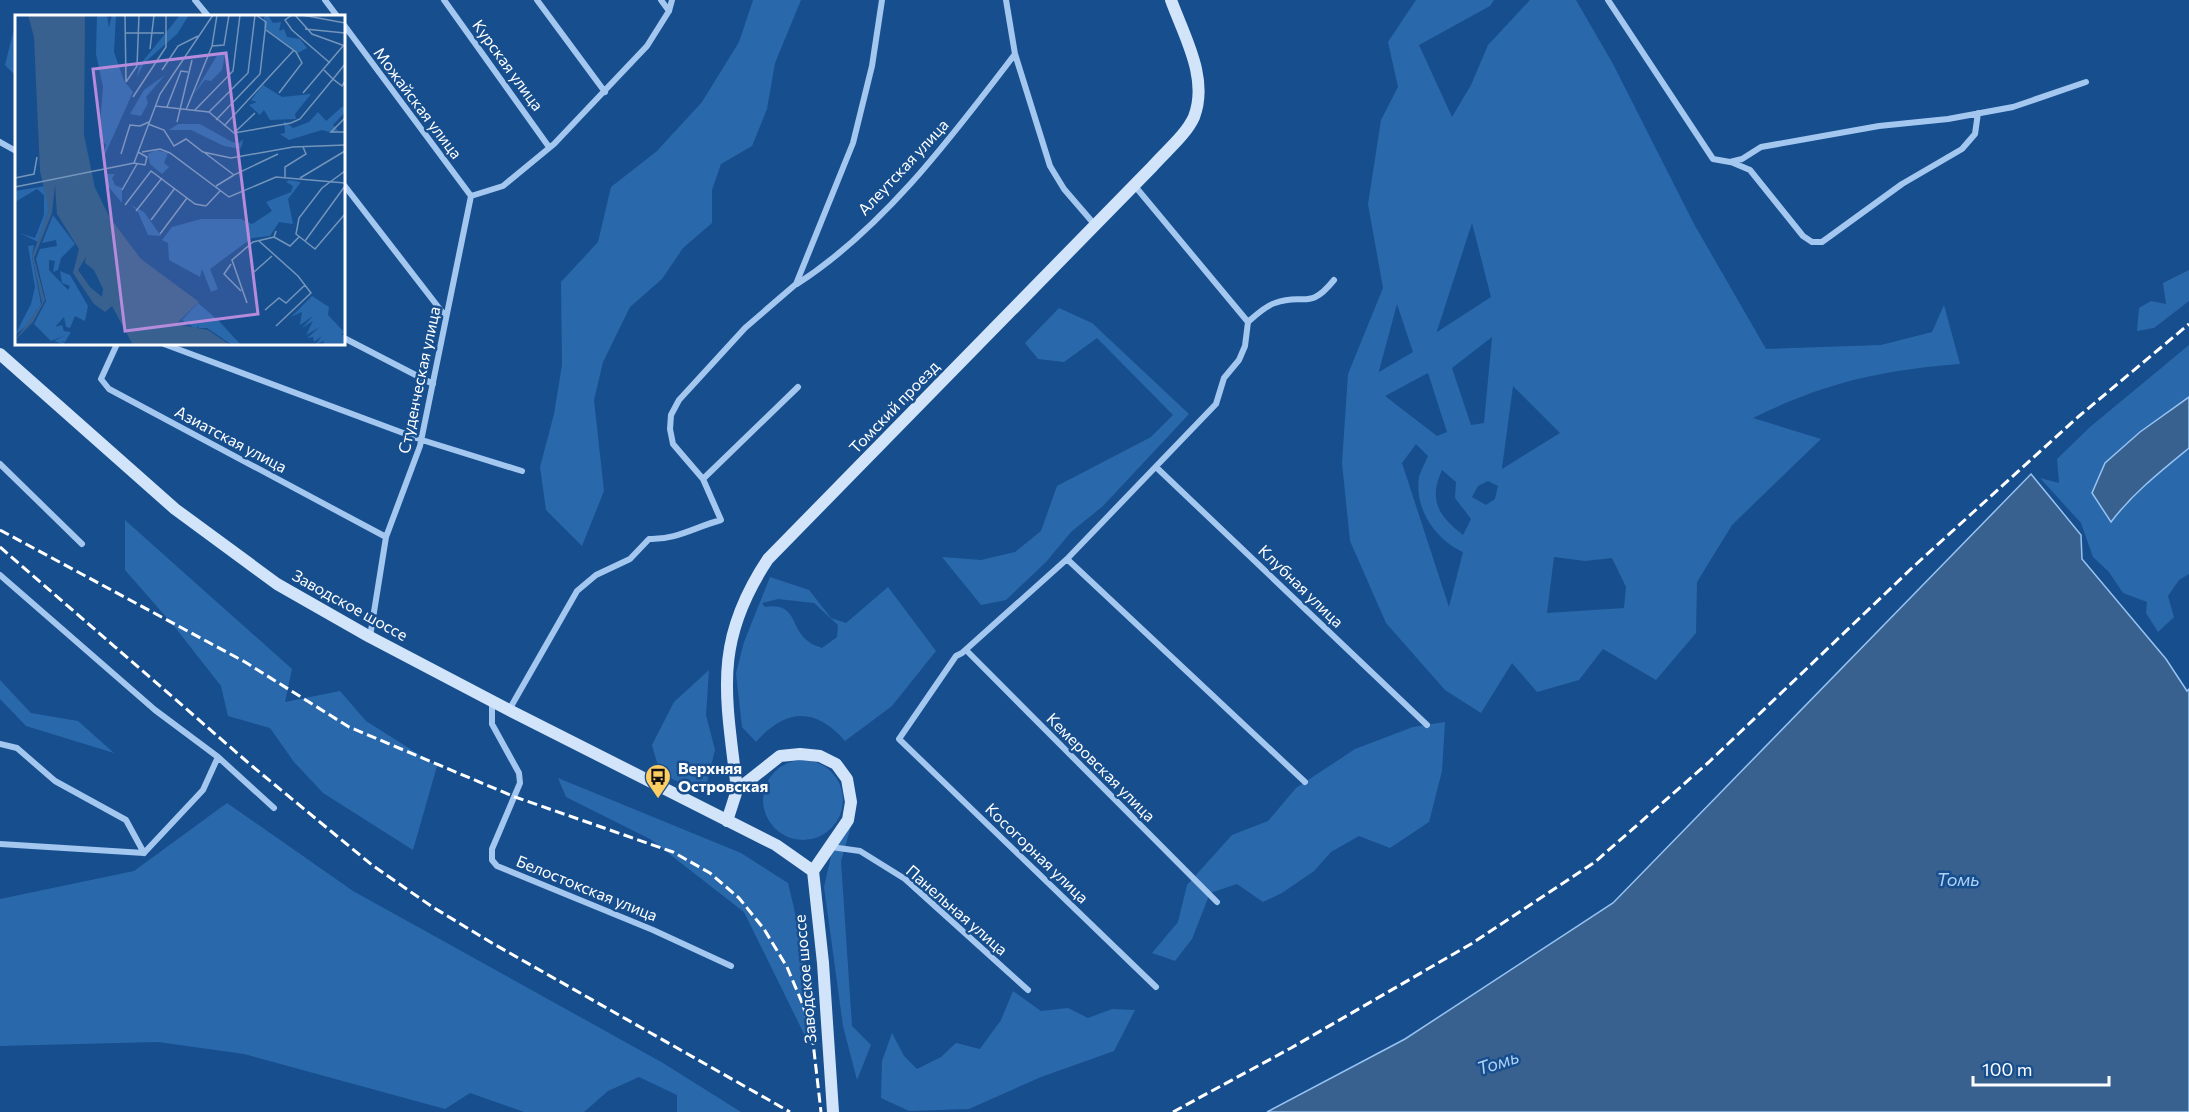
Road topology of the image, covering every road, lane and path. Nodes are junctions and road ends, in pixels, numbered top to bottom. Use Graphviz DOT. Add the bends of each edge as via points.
graph roads {
  1 [pos="195,0"];
  2 [pos="325,0"];
  3 [pos="444,0"];
  4 [pos="537,0"];
  5 [pos="661,0"];
  6 [pos="672,0"];
  7 [pos="882,0"];
  8 [pos="1006,0"];
  9 [pos="1171,0"];
  10 [pos="1608,0"];
  11 [pos="669,11"];
  12 [pos="207,15"];
  13 [pos="336,15"];
  14 [pos="345,26"];
  15 [pos="1016,54"];
  16 [pos="2086,82"];
  17 [pos="605,92"];
  18 [pos="1978,114"];
  19 [pos="0,142"];
  20 [pos="549,147"];
  21 [pos="15,150"];
  22 [pos="1730,162"];
  23 [pos="1134,185"];
  24 [pos="345,186"];
  25 [pos="471,196"];
  26 [pos="1095,225"];
  27 [pos="1334,280"];
  28 [pos="796,284"];
  29 [pos="447,317"];
  30 [pos="1248,322"];
  31 [pos="345,339"];
  32 [pos="117,345"];
  33 [pos="167,345"];
  34 [pos="0,354"];
  35 [pos="433,384"];
  36 [pos="798,387"];
  37 [pos="422,440"];
  38 [pos="0,464"];
  39 [pos="1156,467"];
  40 [pos="522,471"];
  41 [pos="703,479"];
  42 [pos="386,537"];
  43 [pos="82,544"];
  44 [pos="1068,559"];
  45 [pos="0,575"];
  46 [pos="370,637"];
  47 [pos="964,652"];
  48 [pos="492,701"];
  49 [pos="510,710"];
  50 [pos="1427,725"];
  51 [pos="0,744"];
  52 [pos="218,757"];
  53 [pos="1305,782"];
  54 [pos="737,790"];
  55 [pos="274,808"];
  56 [pos="727,821"];
  57 [pos="0,844"];
  58 [pos="831,848"];
  59 [pos="144,853"];
  60 [pos="813,871"];
  61 [pos="1217,902"];
  62 [pos="731,966"];
  63 [pos="1156,987"];
  64 [pos="1028,990"];
  65 [pos="832,1112"];
  1 -- 12 [label="street"];
  2 -- 13 [label="street"];
  3 -- 20 [label="street, Курская улица"];
  4 -- 17 [label="street"];
  5 -- 11 [label="street"];
  6 -- 11 [label="street"];
  7 -- 28 [label="street" via="872,66 853,143"];
  8 -- 15 [label="street"];
  9 -- 23 [label="main road, Томский проезд" via="1197,68 1199,94 1187,127"];
  10 -- 22 [label="street" via="1713,159"];
  11 -- 17 [label="street" via="647,46"];
  14 -- 25 [label="street, Можайская улица"];
  15 -- 26 [label="street" via="1050,166"];
  15 -- 28 [label="street, Алеутская улица" via="920,173 827,265"];
  16 -- 18 [label="street" via="2013,107"];
  17 -- 20 [label="street"];
  18 -- 22 [label="street" via="1879,126 1761,147"];
  18 -- 22 [label="street" via="1975,134 1962,149 1902,184 1822,242 1812,242 1803,236 1750,170"];
  19 -- 21 [label="street"];
  20 -- 25 [label="street" via="503,186"];
  23 -- 26 [label="main road, Томский проезд"];
  23 -- 30 [label="street"];
  24 -- 29 [label="street"];
  25 -- 29 [label="street, Студенческая улица"];
  26 -- 54 [label="main road, Томский проезд" via="768,559 748,589 730,636 725,683"];
  27 -- 30 [label="street" via="1312,301 1276,302"];
  28 -- 41 [label="street, Алеутская улица" via="746,328 671,415 673,444"];
  29 -- 35 [label="street, Студенческая улица"];
  30 -- 39 [label="street" via="1245,346 1224,378 1216,404"];
  31 -- 35 [label="street"];
  32 -- 42 [label="street, Азиатская улица" via="101,379 109,389"];
  33 -- 37 [label="street"];
  34 -- 46 [label="main road, Заводское шоссе" via="175,509 278,584"];
  35 -- 37 [label="street, Студенческая улица"];
  36 -- 41 [label="street"];
  37 -- 40 [label="street"];
  37 -- 42 [label="street, Студенческая улица"];
  38 -- 43 [label="street"];
  39 -- 44 [label="street"];
  39 -- 50 [label="street, Клубная улица"];
  41 -- 49 [label="street, Алеутская улица" via="721,520 669,539 649,539 630,559 596,575 578,591"];
  42 -- 46 [label="street, Студенческая улица"];
  44 -- 47 [label="street"];
  44 -- 53 [label="street"];
  45 -- 52 [label="street" via="155,710"];
  46 -- 48 [label="main road, Заводское шоссе"];
  47 -- 61 [label="street, Кемеровская улица"];
  47 -- 63 [label="street, Косогорная улица" via="956,656 899,739"];
  48 -- 49 [label="main road, Заводское шоссе"];
  48 -- 62 [label="street, Белостокская улица" via="492,723 519,773 520,783 492,849 496,866"];
  49 -- 56 [label="main road, Заводское шоссе"];
  51 -- 59 [label="street" via="17,748 54,781 126,820"];
  52 -- 55 [label="street"];
  52 -- 59 [label="street" via="203,790"];
  54 -- 56 [label="main road"];
  54 -- 58 [label="main road" via="780,756 820,756 836,764 847,779 851,802 848,820"];
  56 -- 60 [label="main road, Заводское шоссе" via="776,845"];
  57 -- 59 [label="street"];
  58 -- 60 [label="main road"];
  58 -- 64 [label="street, Панельная улица" via="860,851 905,879"];
  60 -- 65 [label="main road, Заводское шоссе"];
}
